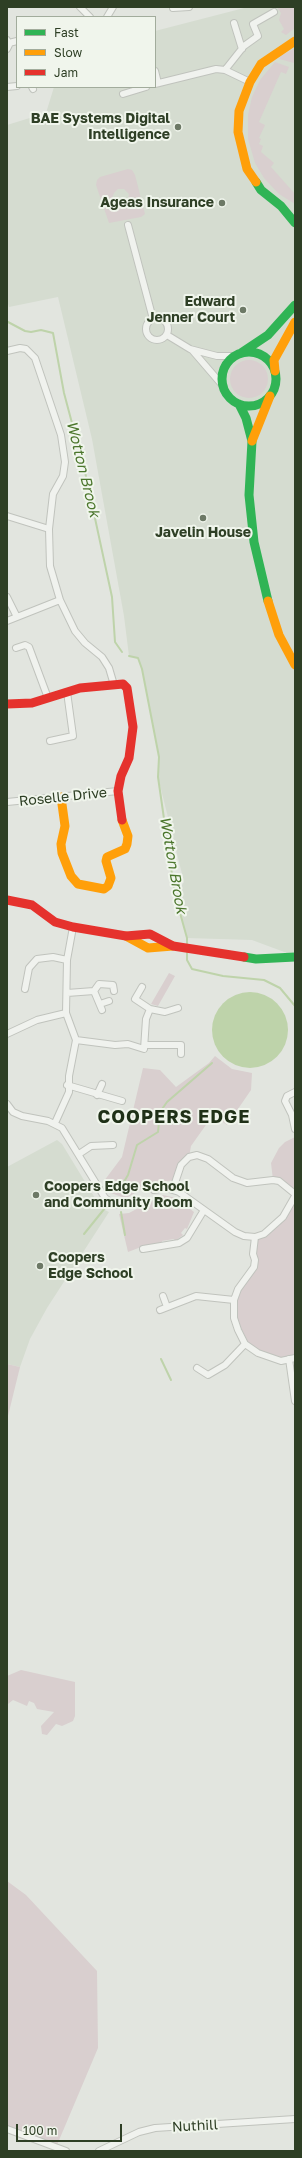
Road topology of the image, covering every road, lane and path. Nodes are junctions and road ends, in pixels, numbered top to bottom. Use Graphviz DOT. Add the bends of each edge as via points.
graph roads {
  1 [pos="80,7"];
  2 [pos="113,7"];
  3 [pos="189,7"];
  4 [pos="172,9"];
  5 [pos="274,12"];
  6 [pos="89,16"];
  7 [pos="108,16"];
  8 [pos="234,23"];
  9 [pos="295,41"];
  10 [pos="242,49"];
  11 [pos="225,70"];
  12 [pos="250,82"];
  13 [pos="157,84"];
  14 [pos="143,88"];
  15 [pos="123,94"];
  16 [pos="281,206"];
  17 [pos="295,211"];
  18 [pos="295,222"];
  19 [pos="128,225"];
  20 [pos="295,305"];
  21 [pos="153,319"];
  22 [pos="295,322"];
  23 [pos="166,335"];
  24 [pos="190,349"];
  25 [pos="7,350"];
  26 [pos="238,355"];
  27 [pos="276,377"];
  28 [pos="223,386"];
  29 [pos="271,394"];
  30 [pos="239,404"];
  31 [pos="252,441"];
  32 [pos="7,516"];
  33 [pos="49,529"];
  34 [pos="7,597"];
  35 [pos="60,600"];
  36 [pos="17,617"];
  37 [pos="7,621"];
  38 [pos="16,648"];
  39 [pos="295,665"];
  40 [pos="114,685"];
  41 [pos="67,692"];
  42 [pos="48,698"];
  43 [pos="7,704"];
  44 [pos="50,741"];
  45 [pos="118,791"];
  46 [pos="61,797"];
  47 [pos="7,802"];
  48 [pos="7,900"];
  49 [pos="73,927"];
  50 [pos="126,936"];
  51 [pos="176,946"];
  52 [pos="295,957"];
  53 [pos="67,960"];
  54 [pos="142,987"];
  55 [pos="25,989"];
  56 [pos="94,991"];
  57 [pos="114,991"];
  58 [pos="67,993"];
  59 [pos="109,1001"];
  60 [pos="178,1008"];
  61 [pos="150,1009"];
  62 [pos="66,1013"];
  63 [pos="7,1034"];
  64 [pos="76,1040"];
  65 [pos="146,1045"];
  66 [pos="181,1054"];
  67 [pos="102,1084"];
  68 [pos="67,1085"];
  69 [pos="295,1092"];
  70 [pos="97,1095"];
  71 [pos="122,1101"];
  72 [pos="7,1104"];
  73 [pos="55,1123"];
  74 [pos="295,1129"];
  75 [pos="113,1145"];
  76 [pos="80,1154"];
  77 [pos="174,1189"];
  78 [pos="154,1190"];
  79 [pos="295,1195"];
  80 [pos="130,1204"];
  81 [pos="204,1210"];
  82 [pos="255,1237"];
  83 [pos="143,1249"];
  84 [pos="163,1296"];
  85 [pos="234,1300"];
  86 [pos="167,1307"];
  87 [pos="160,1310"];
  88 [pos="245,1344"];
  89 [pos="292,1358"];
  90 [pos="197,1368"];
  91 [pos="295,1401"];
  92 [pos="295,2119"];
  93 [pos="7,2128"];
  94 [pos="66,2151"];
  95 [pos="99,2151"];
  1 -- 6 [label="street"];
  2 -- 7 [label="street"];
  3 -- 4 [label="street"];
  5 -- 10 [label="street" via="252,24 258,36"];
  8 -- 10 [label="street"];
  9 -- 12 [label="street" via="261,64"];
  10 -- 11 [label="street"];
  11 -- 12 [label="street"];
  11 -- 13 [label="street" via="210,70"];
  12 -- 16 [label="street" via="239,111 239,138 245,163 260,190"];
  14 -- 15 [label="street"];
  16 -- 17 [label="street"];
  16 -- 18 [label="street"];
  19 -- 21 [label="street"];
  20 -- 26 [label="street" via="268,336"];
  21 -- 23 [label="street" via="160,319 166,323"];
  21 -- 23 [label="street" via="146,328 150,337 159,340"];
  22 -- 27 [label="street" via="274,360"];
  23 -- 24 [label="street"];
  24 -- 26 [label="street" via="216,356"];
  24 -- 28 [label="street"];
  25 -- 33 [label="street" via="26,349 35,358 61,435 65,462 63,476 53,494"];
  26 -- 27 [label="street" via="252,352 264,356"];
  26 -- 28 [label="street" via="224,369"];
  27 -- 29 [label="street"];
  28 -- 30 [label="street" via="229,397"];
  29 -- 30 [label="street" via="253,405"];
  29 -- 31 [label="street"];
  30 -- 31 [label="street"];
  31 -- 39 [label="street" via="249,495 254,542 270,611"];
  32 -- 33 [label="street"];
  33 -- 35 [label="street" via="50,566"];
  34 -- 36 [label="street"];
  35 -- 36 [label="street"];
  35 -- 40 [label="street" via="75,631 106,663"];
  36 -- 37 [label="street"];
  38 -- 42 [label="street" via="25,645 29,647"];
  40 -- 41 [label="street" via="80,688"];
  40 -- 45 [label="street" via="123,684 127,688 133,727 129,758"];
  41 -- 42 [label="street"];
  41 -- 44 [label="street" via="73,736"];
  42 -- 43 [label="street" via="32,703"];
  45 -- 46 [label="street, Roselle Drive"];
  45 -- 46 [label="street" via="122,819 128,836 127,844 122,851 107,857 111,878 104,889 74,881 62,853 65,826"];
  46 -- 47 [label="street, Roselle Drive"];
  48 -- 49 [label="street" via="32,905 55,922"];
  49 -- 50 [label="street"];
  49 -- 53 [label="street"];
  50 -- 51 [label="street" via="150,934"];
  50 -- 51 [label="street" via="148,948"];
  51 -- 52 [label="street" via="256,959"];
  53 -- 55 [label="street" via="53,957 36,959 29,968"];
  53 -- 58 [label="street"];
  54 -- 61 [label="street" via="135,999"];
  56 -- 57 [label="street" via="99,984 113,985"];
  56 -- 58 [label="street"];
  56 -- 59 [label="street" via="101,1007"];
  58 -- 62 [label="street"];
  60 -- 61 [label="street" via="165,1012"];
  61 -- 65 [label="street" via="146,1019"];
  62 -- 63 [label="street" via="37,1020"];
  62 -- 64 [label="street"];
  64 -- 65 [label="street" via="128,1044 144,1049"];
  64 -- 68 [label="street"];
  65 -- 66 [label="street" via="181,1045"];
  67 -- 70 [label="street"];
  68 -- 70 [label="street"];
  68 -- 73 [label="street" via="68,1092"];
  69 -- 74 [label="street" via="287,1096 285,1101"];
  70 -- 71 [label="street"];
  72 -- 73 [label="street" via="13,1112 22,1116"];
  73 -- 76 [label="street" via="66,1132"];
  75 -- 76 [label="street" via="91,1146"];
  76 -- 80 [label="street" via="105,1198 116,1205"];
  77 -- 78 [label="street"];
  77 -- 79 [label="street" via="181,1165 189,1157 196,1155 203,1156 233,1178 247,1183 279,1181"];
  77 -- 81 [label="street"];
  79 -- 82 [label="street" via="282,1217 264,1234"];
  81 -- 82 [label="street" via="235,1232"];
  81 -- 83 [label="street" via="187,1238 179,1243"];
  82 -- 85 [label="street" via="252,1254 255,1260 254,1267 238,1289"];
  84 -- 86 [label="street"];
  85 -- 86 [label="street" via="196,1296"];
  85 -- 88 [label="street" via="234,1318"];
  86 -- 87 [label="street"];
  88 -- 89 [label="street" via="252,1350 281,1361"];
  88 -- 90 [label="street" via="225,1365 208,1375"];
  89 -- 91 [label="street"];
  92 -- 95 [label="street, Nuthill" via="155,2128 139,2132"];
  93 -- 94 [label="street"];
}
